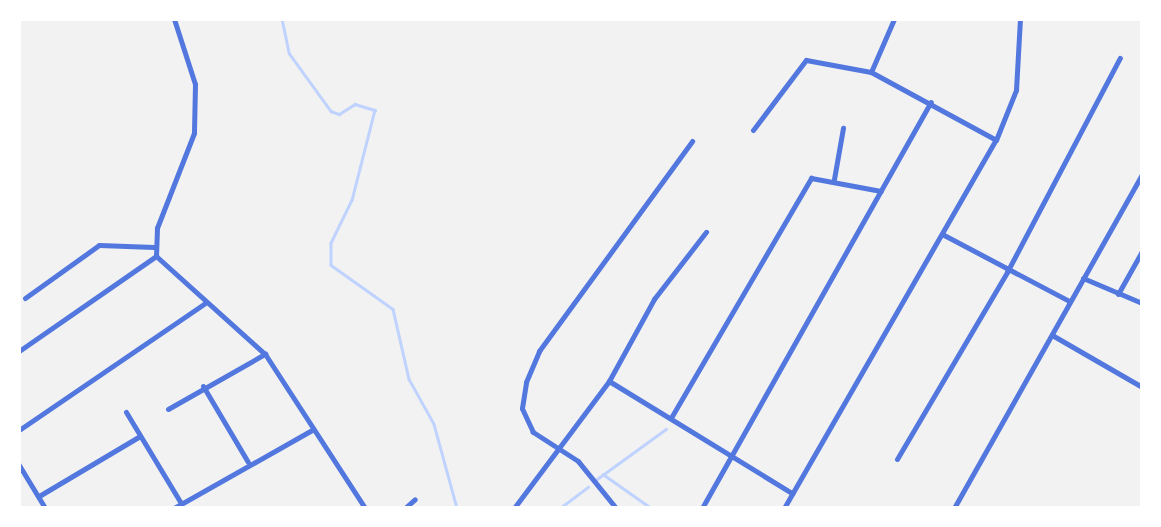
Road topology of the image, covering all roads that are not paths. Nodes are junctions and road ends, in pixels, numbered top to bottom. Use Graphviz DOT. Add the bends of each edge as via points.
graph roads {
  1 [pos="174,19"];
  2 [pos="894,19"];
  3 [pos="1020,19"];
  4 [pos="1120,58"];
  5 [pos="871,72"];
  6 [pos="930,102"];
  7 [pos="843,128"];
  8 [pos="753,130"];
  9 [pos="996,140"];
  10 [pos="692,141"];
  11 [pos="1142,174"];
  12 [pos="834,179"];
  13 [pos="881,191"];
  14 [pos="706,232"];
  15 [pos="942,234"];
  16 [pos="154,247"];
  17 [pos="1142,251"];
  18 [pos="156,256"];
  19 [pos="1007,272"];
  20 [pos="1083,278"];
  21 [pos="1118,294"];
  22 [pos="26,298"];
  23 [pos="1069,301"];
  24 [pos="205,303"];
  25 [pos="1142,303"];
  26 [pos="1052,335"];
  27 [pos="19,351"];
  28 [pos="265,354"];
  29 [pos="609,382"];
  30 [pos="204,386"];
  31 [pos="1142,387"];
  32 [pos="168,408"];
  33 [pos="126,412"];
  34 [pos="672,416"];
  35 [pos="19,430"];
  36 [pos="312,430"];
  37 [pos="140,436"];
  38 [pos="560,448"];
  39 [pos="734,456"];
  40 [pos="897,459"];
  41 [pos="248,462"];
  42 [pos="19,466"];
  43 [pos="21,472"];
  44 [pos="792,493"];
  45 [pos="38,496"];
  46 [pos="415,499"];
  47 [pos="181,503"];
  48 [pos="45,508"];
  49 [pos="174,508"];
  50 [pos="365,508"];
  51 [pos="405,508"];
  52 [pos="514,508"];
  53 [pos="616,508"];
  54 [pos="702,508"];
  55 [pos="784,508"];
  56 [pos="954,508"];
  1 -- 16 [label="street" via="195,84 194,132"];
  2 -- 5 [label="street"];
  3 -- 9 [label="street" via="1016,90"];
  4 -- 19 [label="street"];
  5 -- 6 [label="street"];
  5 -- 8 [label="street" via="803,60"];
  6 -- 9 [label="street"];
  6 -- 13 [label="street"];
  7 -- 12 [label="street"];
  9 -- 15 [label="street"];
  10 -- 38 [label="street" via="539,351 522,408 533,432"];
  11 -- 20 [label="street"];
  12 -- 13 [label="street"];
  12 -- 34 [label="street" via="814,176 808,182 782,235"];
  13 -- 39 [label="street"];
  14 -- 29 [label="street" via="654,299"];
  15 -- 19 [label="street"];
  15 -- 44 [label="street"];
  16 -- 18 [label="street"];
  16 -- 22 [label="street" via="99,245"];
  17 -- 21 [label="street"];
  18 -- 24 [label="street"];
  18 -- 27 [label="street"];
  19 -- 23 [label="street"];
  19 -- 40 [label="street"];
  20 -- 21 [label="street"];
  20 -- 23 [label="street"];
  21 -- 25 [label="street"];
  23 -- 26 [label="street"];
  24 -- 28 [label="street"];
  24 -- 35 [label="street"];
  26 -- 31 [label="street"];
  26 -- 56 [label="street"];
  28 -- 30 [label="street"];
  28 -- 36 [label="street"];
  29 -- 34 [label="street"];
  29 -- 38 [label="street"];
  30 -- 32 [label="street"];
  30 -- 41 [label="street"];
  33 -- 37 [label="street"];
  34 -- 39 [label="street"];
  36 -- 41 [label="street"];
  36 -- 50 [label="street"];
  37 -- 45 [label="street"];
  37 -- 47 [label="street"];
  38 -- 52 [label="street"];
  38 -- 53 [label="street"];
  39 -- 44 [label="street"];
  39 -- 54 [label="street"];
  41 -- 47 [label="street"];
  42 -- 43 [label="street"];
  43 -- 45 [label="street"];
  44 -- 55 [label="street"];
  45 -- 48 [label="street"];
  46 -- 51 [label="street"];
  47 -- 49 [label="street"];
}
